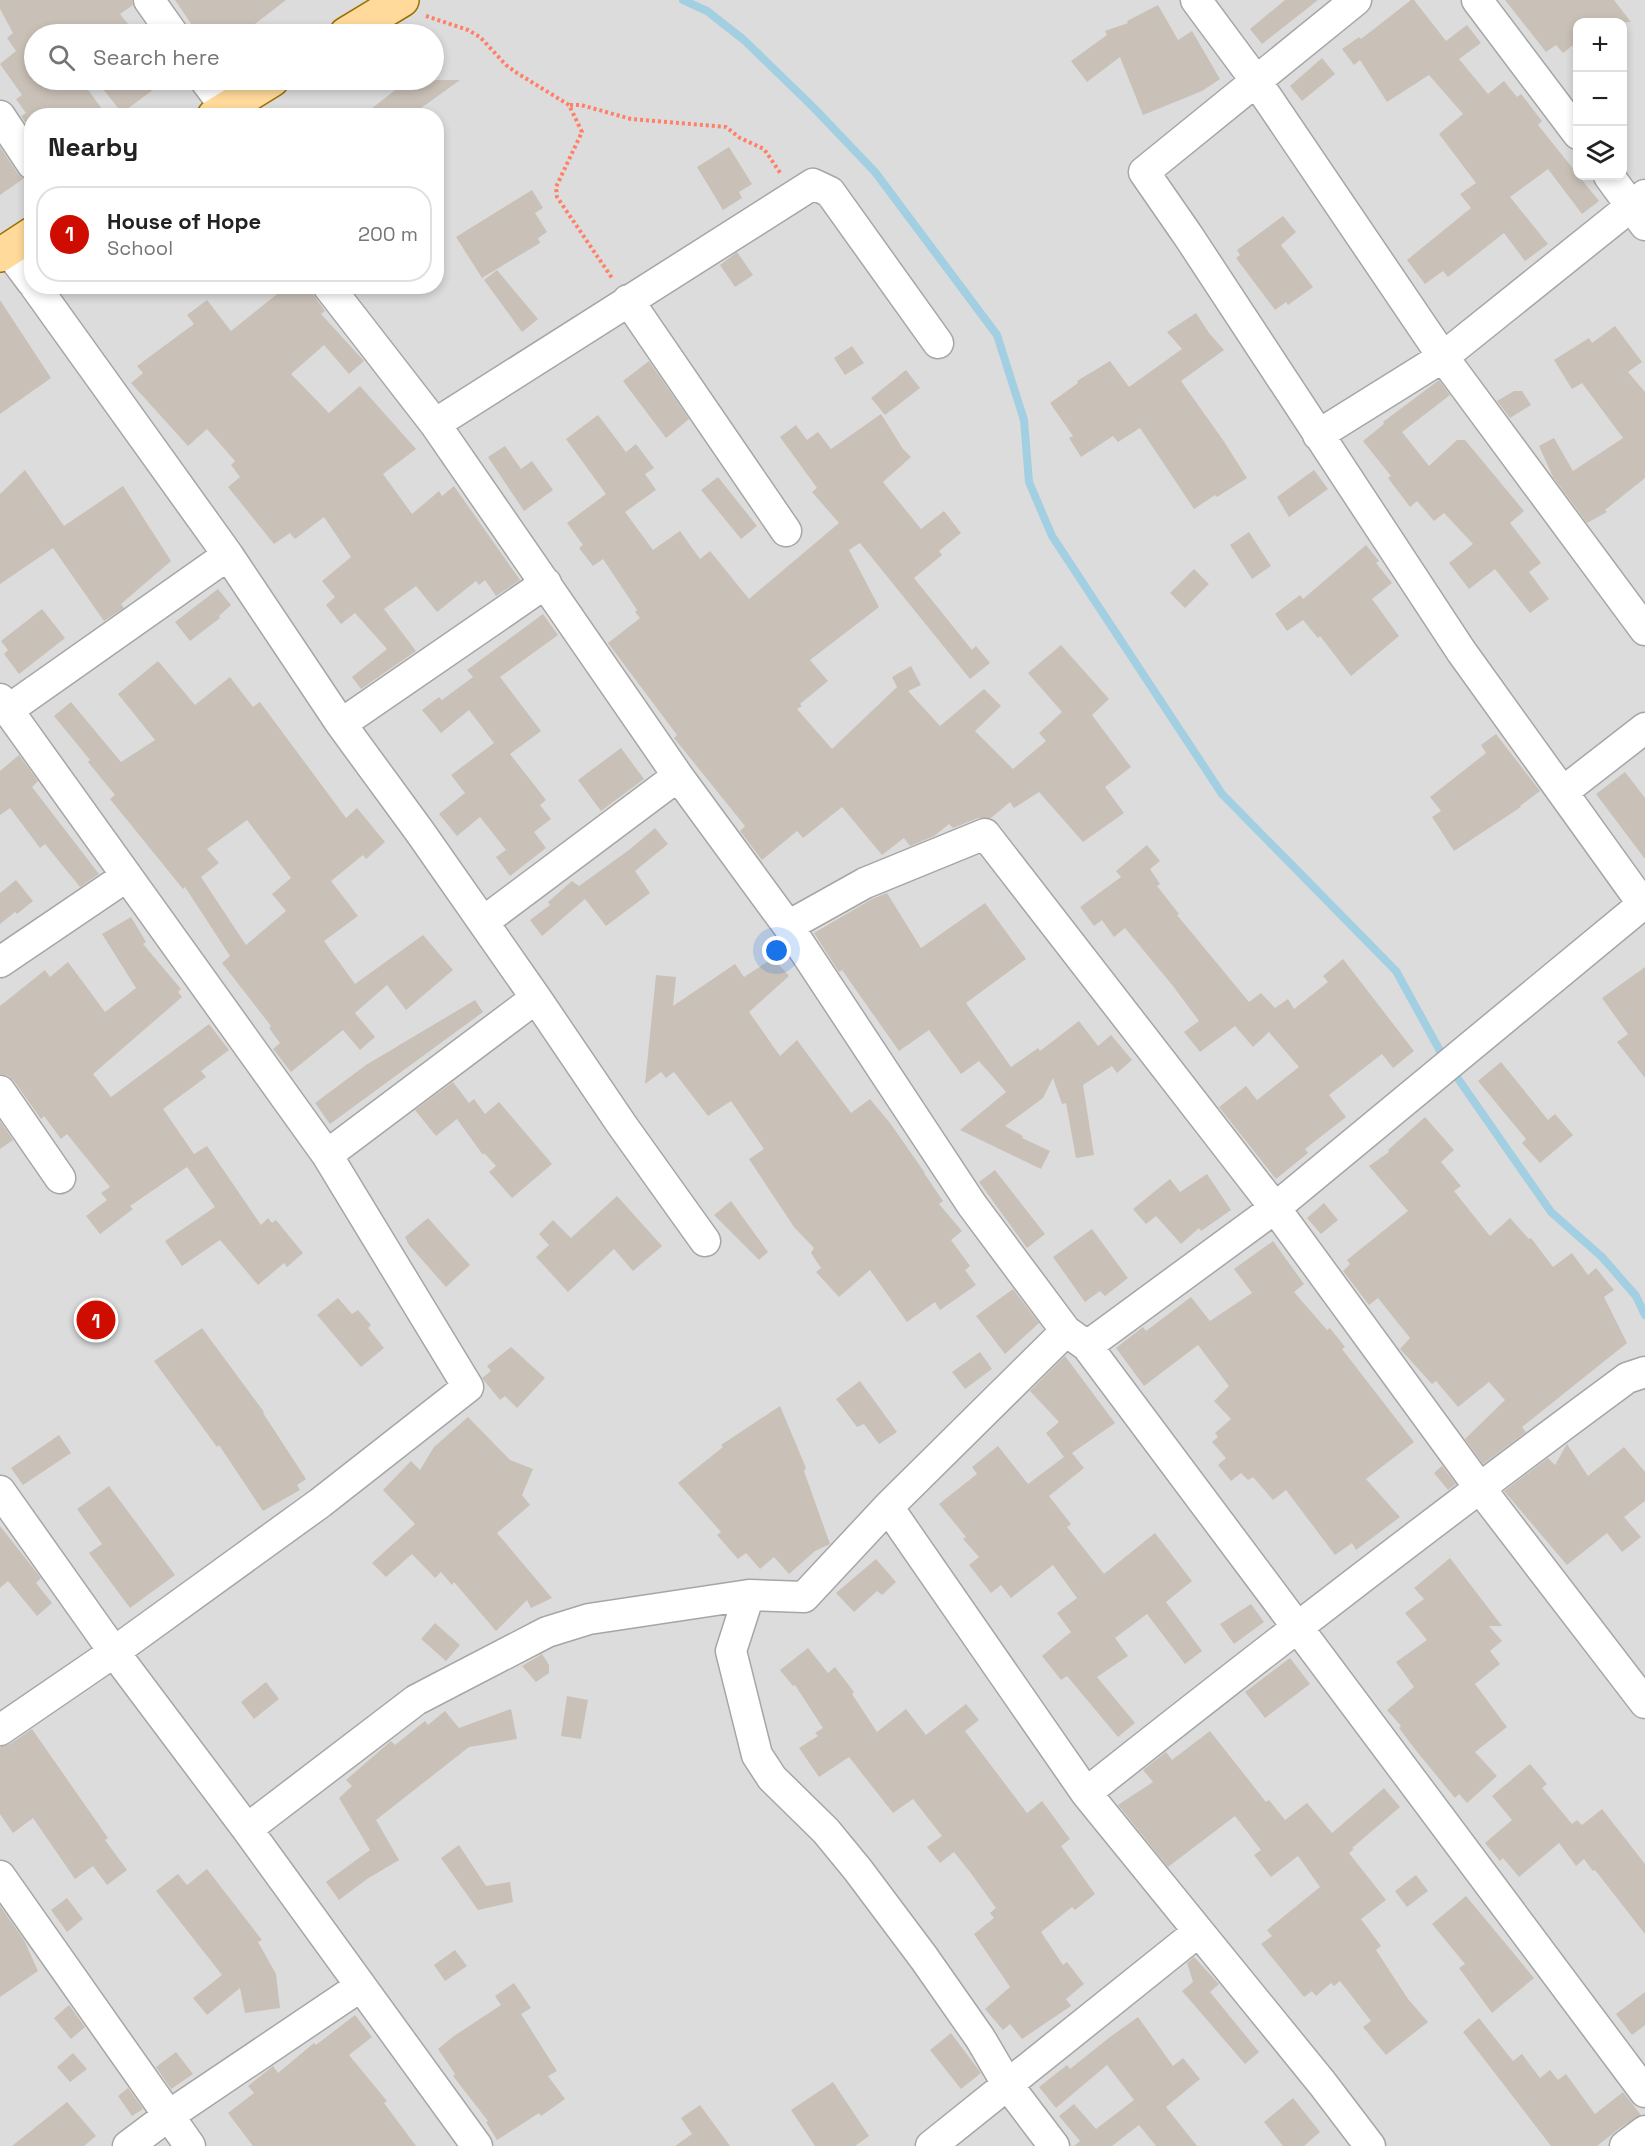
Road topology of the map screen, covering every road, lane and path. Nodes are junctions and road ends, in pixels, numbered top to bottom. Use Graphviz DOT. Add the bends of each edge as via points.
graph roads {
  1 [pos="149,0"];
  2 [pos="1196,0"];
  3 [pos="1356,0"];
  4 [pos="1477,0"];
  5 [pos="398,3"];
  6 [pos="166,24"];
  7 [pos="363,24"];
  8 [pos="1256,81"];
  9 [pos="210,90"];
  10 [pos="256,90"];
  11 [pos="569,105"];
  12 [pos="218,108"];
  13 [pos="226,108"];
  14 [pos="0,116"];
  15 [pos="1573,127"];
  16 [pos="24,152"];
  17 [pos="1613,180"];
  18 [pos="795,194"];
  19 [pos="1640,208"];
  20 [pos="13,246"];
  21 [pos="24,267"];
  22 [pos="40,294"];
  23 [pos="334,294"];
  24 [pos="628,300"];
  25 [pos="938,343"];
  26 [pos="1443,357"];
  27 [pos="435,424"];
  28 [pos="1318,435"];
  29 [pos="786,531"];
  30 [pos="228,555"];
  31 [pos="546,583"];
  32 [pos="1645,630"];
  33 [pos="4,705"];
  34 [pos="341,724"];
  35 [pos="1645,728"];
  36 [pos="678,776"];
  37 [pos="1564,791"];
  38 [pos="127,876"];
  39 [pos="1644,905"];
  40 [pos="483,922"];
  41 [pos="788,926"];
  42 [pos="0,962"];
  43 [pos="536,998"];
  44 [pos="0,1091"];
  45 [pos="327,1155"];
  46 [pos="60,1178"];
  47 [pos="1275,1208"];
  48 [pos="705,1241"];
  49 [pos="1076,1339"];
  50 [pos="1645,1372"];
  51 [pos="1479,1487"];
  52 [pos="0,1491"];
  53 [pos="888,1507"];
  54 [pos="749,1595"];
  55 [pos="1297,1626"];
  56 [pos="114,1652"];
  57 [pos="1645,1703"];
  58 [pos="0,1730"];
  59 [pos="1086,1793"];
  60 [pos="247,1828"];
  61 [pos="0,1876"];
  62 [pos="1198,1932"];
  63 [pos="361,1986"];
  64 [pos="1007,2084"];
  65 [pos="1645,2092"];
  66 [pos="168,2116"];
  67 [pos="1645,2131"];
  68 [pos="128,2146"];
  69 [pos="190,2146"];
  70 [pos="477,2146"];
  71 [pos="931,2146"];
  72 [pos="1054,2146"];
  73 [pos="1370,2146"];
  74 [pos="1624,2146"];
  1 -- 6 [label="street"];
  2 -- 8 [label="street"];
  3 -- 8 [label="street"];
  4 -- 15 [label="street"];
  5 -- 7 [label="main road"];
  5 -- 11 [label="path" via="480,37 517,73"];
  8 -- 26 [label="street"];
  8 -- 28 [label="street" via="1144,172"];
  9 -- 12 [label="street"];
  10 -- 13 [label="main road"];
  11 -- 18 [label="path" via="631,119 726,127 764,149"];
  11 -- 24 [label="path" via="582,132 556,187 556,197"];
  14 -- 16 [label="street"];
  17 -- 19 [label="street"];
  18 -- 24 [label="street"];
  18 -- 25 [label="street" via="813,184 830,192"];
  19 -- 26 [label="street"];
  20 -- 21 [label="street"];
  22 -- 30 [label="street"];
  23 -- 27 [label="street"];
  24 -- 27 [label="street"];
  24 -- 29 [label="street"];
  26 -- 28 [label="street"];
  26 -- 32 [label="street"];
  27 -- 31 [label="street"];
  28 -- 37 [label="street" via="1461,651"];
  30 -- 33 [label="street"];
  30 -- 34 [label="street"];
  31 -- 34 [label="street"];
  31 -- 36 [label="street"];
  33 -- 38 [label="street"];
  34 -- 40 [label="street"];
  35 -- 37 [label="street"];
  36 -- 40 [label="street"];
  36 -- 41 [label="street"];
  37 -- 39 [label="street"];
  38 -- 42 [label="street"];
  38 -- 45 [label="street"];
  39 -- 47 [label="street"];
  40 -- 43 [label="street"];
  41 -- 47 [label="street" via="865,883 985,834"];
  41 -- 49 [label="street" via="972,1205"];
  43 -- 45 [label="street"];
  43 -- 48 [label="street"];
  44 -- 46 [label="street"];
  45 -- 56 [label="street" via="468,1388 320,1503"];
  47 -- 49 [label="street"];
  47 -- 51 [label="street"];
  49 -- 53 [label="street"];
  49 -- 55 [label="street"];
  50 -- 51 [label="street" via="1627,1378"];
  51 -- 55 [label="street"];
  51 -- 57 [label="street"];
  52 -- 56 [label="street"];
  53 -- 54 [label="street" via="804,1597"];
  53 -- 59 [label="street"];
  54 -- 60 [label="street" via="589,1619 547,1632 416,1700"];
  54 -- 64 [label="street" via="731,1651 757,1755 772,1778 826,1831 858,1870 980,2038"];
  55 -- 59 [label="street"];
  55 -- 65 [label="street"];
  56 -- 58 [label="street"];
  56 -- 60 [label="street"];
  59 -- 62 [label="street"];
  60 -- 63 [label="street"];
  61 -- 66 [label="street"];
  62 -- 64 [label="street"];
  62 -- 73 [label="street"];
  63 -- 66 [label="street"];
  63 -- 70 [label="street"];
  64 -- 71 [label="street"];
  64 -- 72 [label="street"];
  66 -- 68 [label="street"];
  66 -- 69 [label="street"];
  67 -- 74 [label="street"];
}
